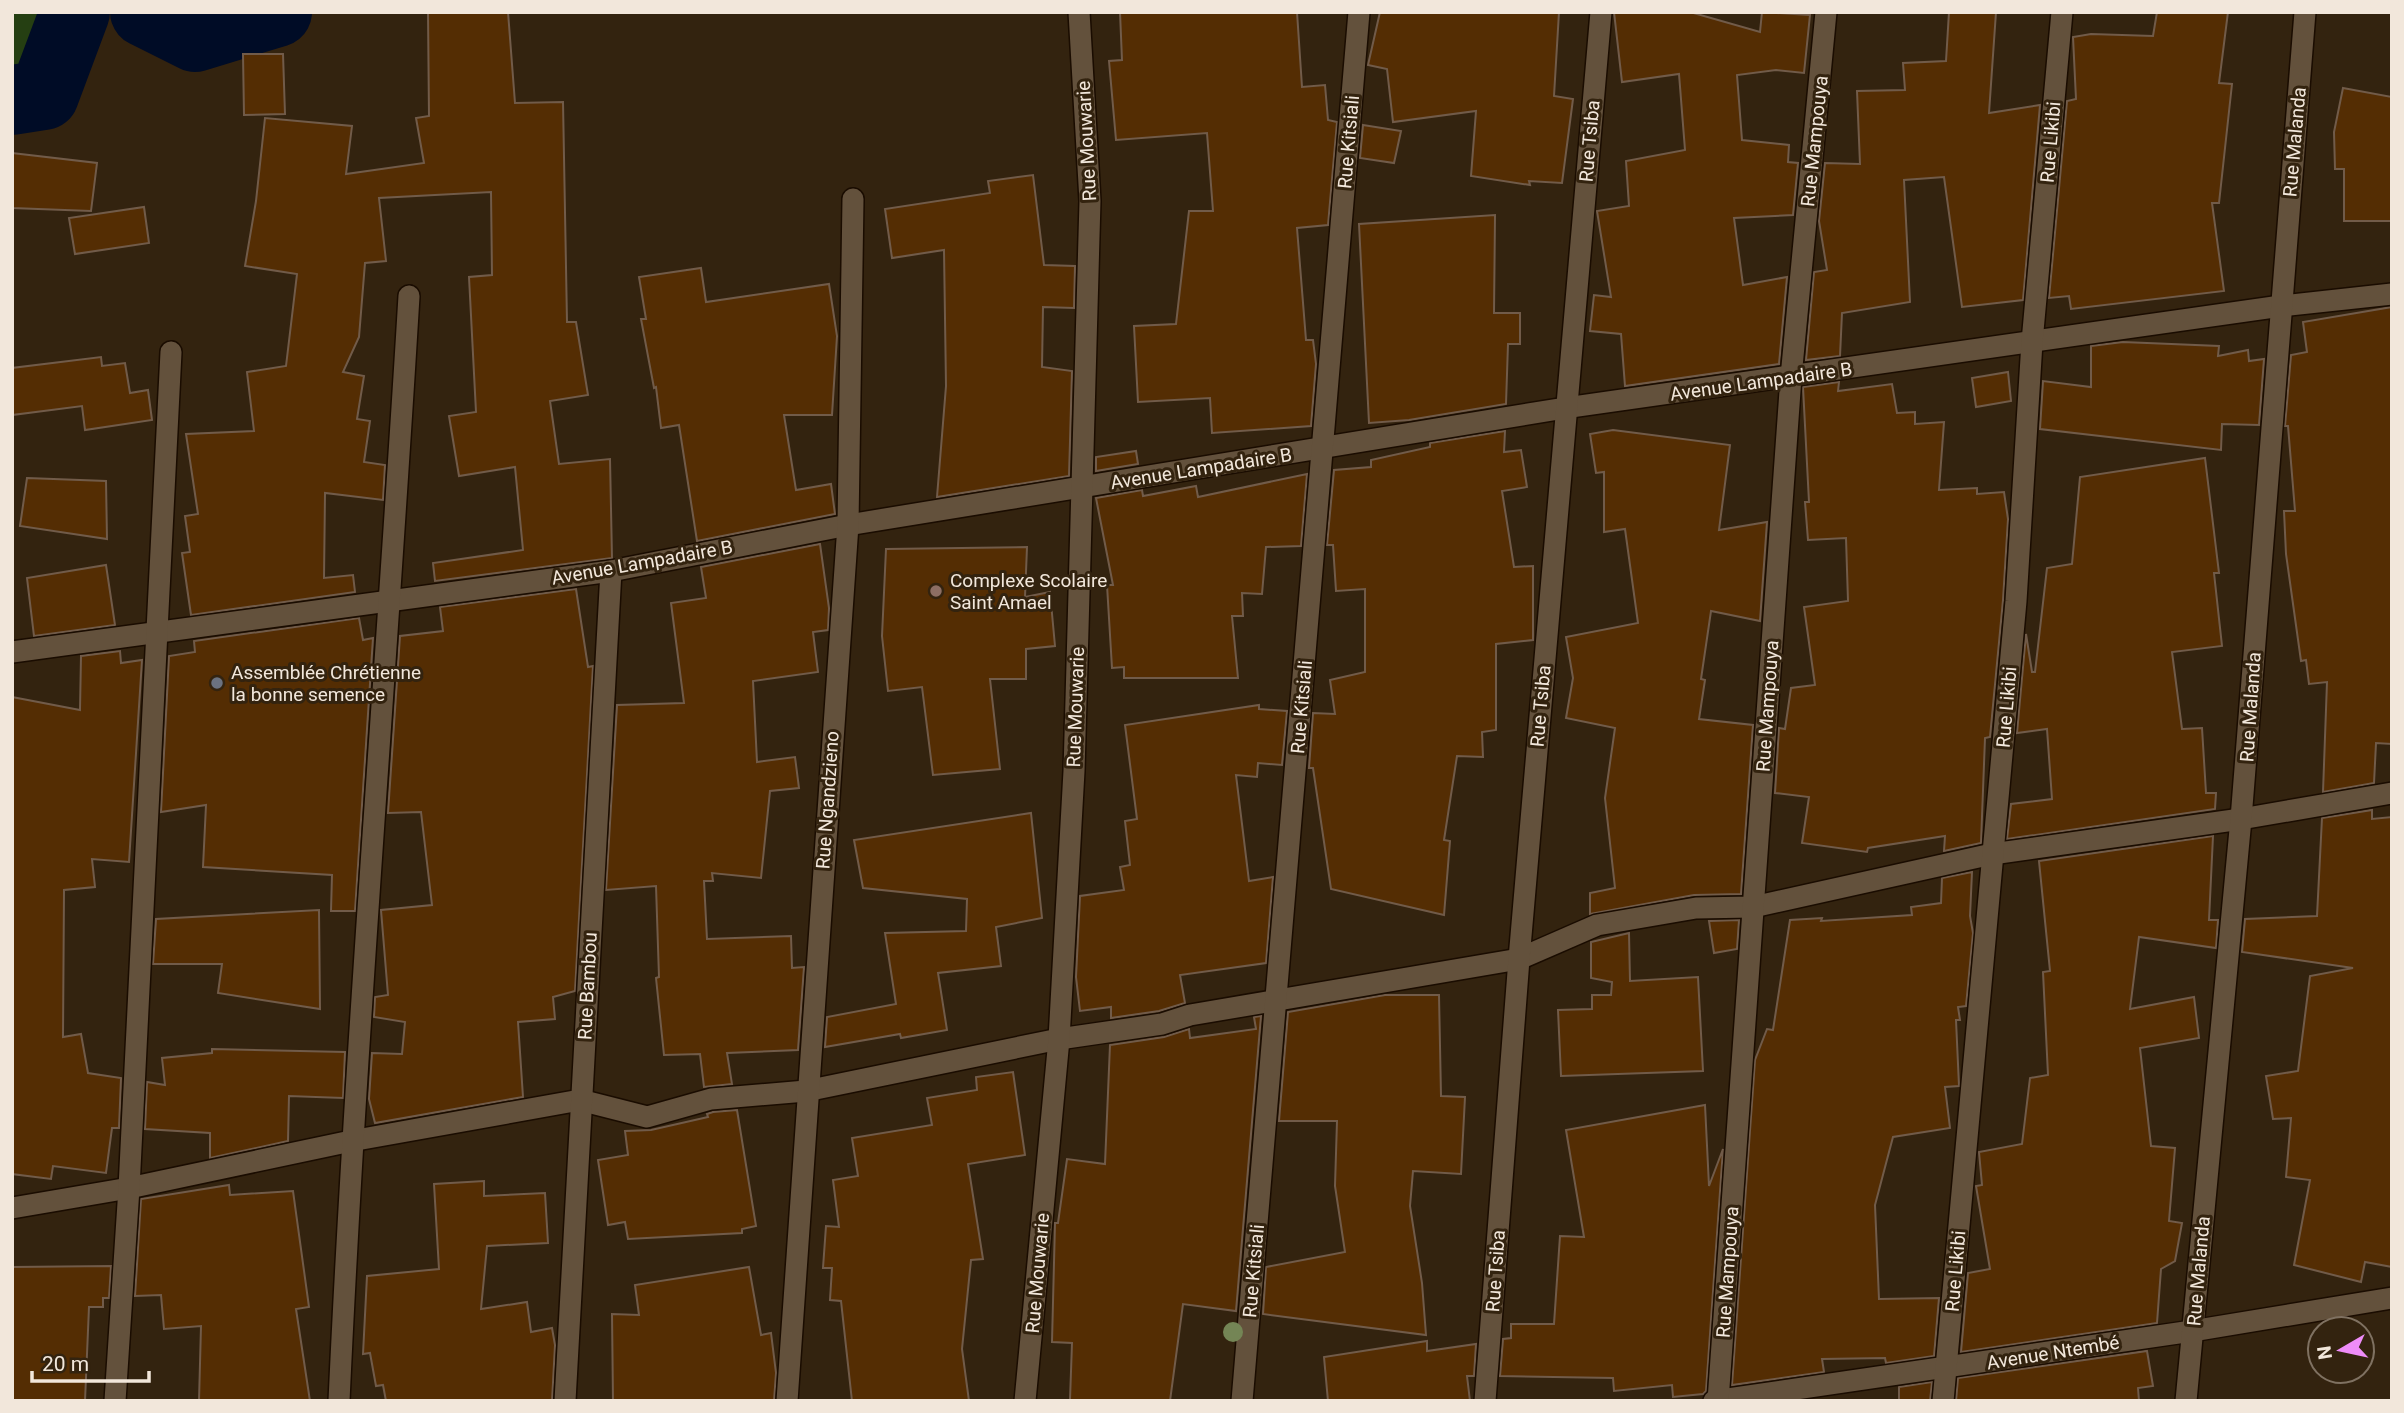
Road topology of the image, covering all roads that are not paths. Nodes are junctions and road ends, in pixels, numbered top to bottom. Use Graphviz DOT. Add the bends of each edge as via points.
graph roads {
  1 [pos="1079,12"];
  2 [pos="1359,12"];
  3 [pos="1601,12"];
  4 [pos="1826,12"];
  5 [pos="2062,12"];
  6 [pos="2305,12"];
  7 [pos="853,199"];
  8 [pos="2392,294"];
  9 [pos="409,296"];
  10 [pos="2281,306"];
  11 [pos="2032,342"];
  12 [pos="171,352"];
  13 [pos="1791,377"];
  14 [pos="1565,408"];
  15 [pos="1323,447"];
  16 [pos="1081,488"];
  17 [pos="848,525"];
  18 [pos="611,571"];
  19 [pos="391,600"];
  20 [pos="154,631"];
  21 [pos="12,652"];
  22 [pos="2392,793"];
  23 [pos="2241,820"];
  24 [pos="1992,854"];
  25 [pos="1753,907"];
  26 [pos="1519,959"];
  27 [pos="1275,1001"];
  28 [pos="1059,1040"];
  29 [pos="806,1091"];
  30 [pos="580,1100"];
  31 [pos="351,1141"];
  32 [pos="129,1188"];
  33 [pos="12,1208"];
  34 [pos="2392,1298"];
  35 [pos="2192,1331"];
  36 [pos="1947,1368"];
  37 [pos="1717,1400"];
  38 [pos="115,1401"];
  39 [pos="339,1401"];
  40 [pos="565,1401"];
  41 [pos="787,1401"];
  42 [pos="1025,1401"];
  43 [pos="1242,1401"];
  44 [pos="1485,1401"];
  45 [pos="1943,1401"];
  46 [pos="2186,1401"];
  1 -- 16 [label="street, Rue Mouwarie" via="1090,201"];
  2 -- 15 [label="street, Rue Kitsiali"];
  3 -- 14 [label="street, Rue Tsiba"];
  4 -- 13 [label="street, Rue Mampouya"];
  5 -- 11 [label="street, Rue Likibi"];
  6 -- 10 [label="street, Rue Malanda"];
  7 -- 17 [label="street, Rue Ngandzieno"];
  8 -- 10 [label="street, Avenue Lampadaire B"];
  9 -- 19 [label="street"];
  10 -- 11 [label="street, Avenue Lampadaire B"];
  10 -- 23 [label="street, Rue Malanda"];
  11 -- 13 [label="street, Avenue Lampadaire B"];
  11 -- 24 [label="street, Rue Likibi" via="2016,601"];
  12 -- 20 [label="street"];
  13 -- 14 [label="street, Avenue Lampadaire B"];
  13 -- 25 [label="street, Rue Mampouya"];
  14 -- 15 [label="street, Avenue Lampadaire B"];
  14 -- 26 [label="street, Rue Tsiba"];
  15 -- 16 [label="street, Avenue Lampadaire B"];
  15 -- 27 [label="street, Rue Kitsiali"];
  16 -- 17 [label="street, Avenue Lampadaire B"];
  16 -- 28 [label="street, Rue Mouwarie" via="1074,771"];
  17 -- 18 [label="street, Avenue Lampadaire B"];
  17 -- 29 [label="street, Rue Ngandzieno"];
  18 -- 19 [label="street, Avenue Lampadaire B"];
  18 -- 30 [label="street, Rue Bambou"];
  19 -- 20 [label="street, Avenue Lampadaire B"];
  19 -- 31 [label="street"];
  20 -- 21 [label="street, Avenue Lampadaire B"];
  20 -- 32 [label="street"];
  22 -- 23 [label="street"];
  23 -- 24 [label="street"];
  23 -- 35 [label="street, Rue Malanda"];
  24 -- 25 [label="street"];
  24 -- 36 [label="street, Rue Likibi"];
  25 -- 26 [label="street" via="1696,908 1597,925"];
  25 -- 37 [label="street, Rue Mampouya"];
  26 -- 27 [label="street"];
  26 -- 44 [label="street, Rue Tsiba"];
  27 -- 28 [label="street"];
  27 -- 43 [label="street, Rue Kitsiali"];
  28 -- 29 [label="street"];
  28 -- 42 [label="street, Rue Mouwarie"];
  29 -- 30 [label="street" via="711,1099 647,1117"];
  29 -- 41 [label="street, Rue Ngandzieno"];
  30 -- 31 [label="street"];
  30 -- 40 [label="street, Rue Bambou"];
  31 -- 32 [label="street"];
  31 -- 39 [label="street"];
  32 -- 33 [label="street"];
  32 -- 38 [label="street"];
  34 -- 35 [label="street, Avenue Ntembé"];
  35 -- 36 [label="street, Avenue Ntembé"];
  35 -- 46 [label="street, Rue Malanda"];
  36 -- 37 [label="street, Avenue Ntembé"];
  36 -- 45 [label="street, Rue Likibi"];
}
